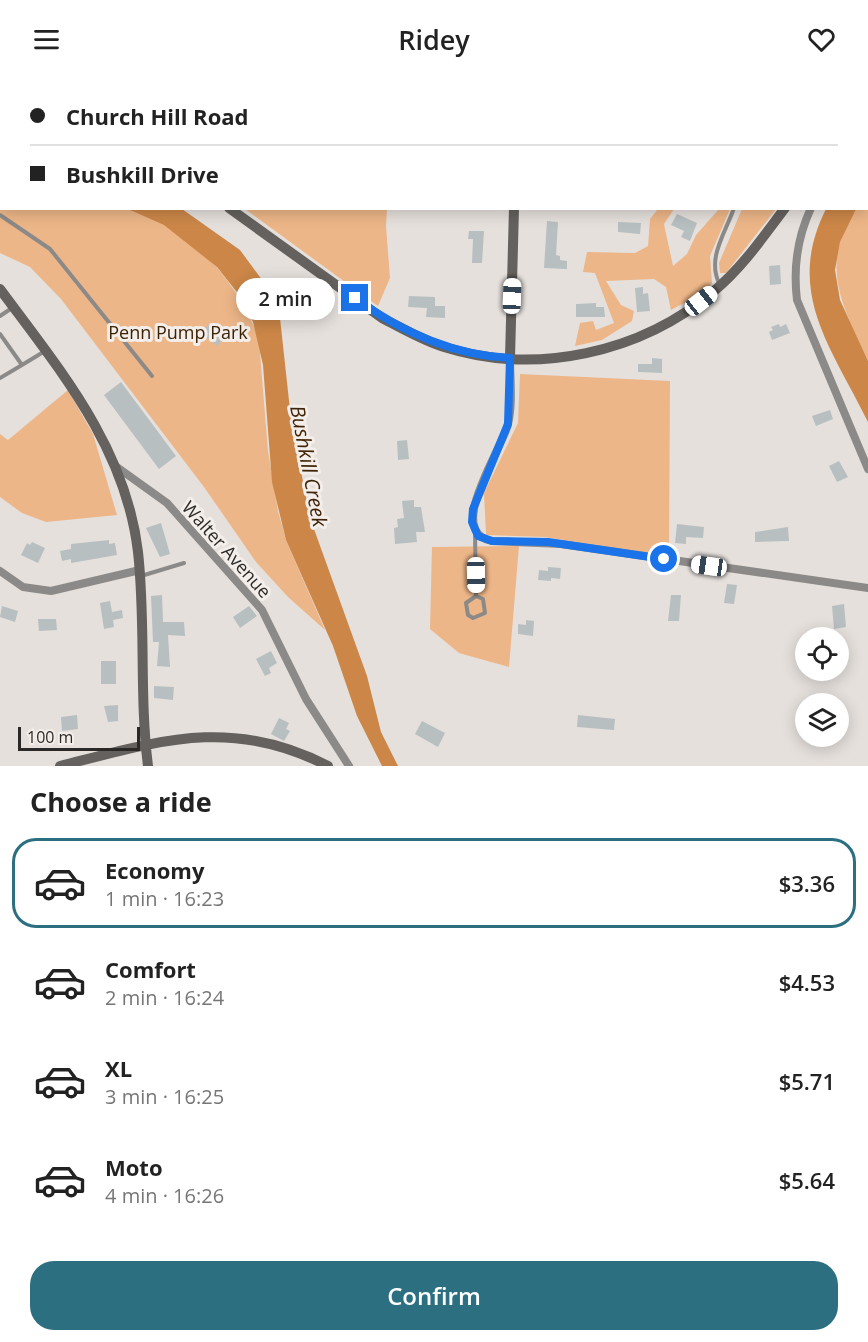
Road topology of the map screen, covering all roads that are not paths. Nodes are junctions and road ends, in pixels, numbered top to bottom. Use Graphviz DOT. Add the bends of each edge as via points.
graph roads {
  1 [pos="232,210"];
  2 [pos="514,210"];
  3 [pos="733,210"];
  4 [pos="783,210"];
  5 [pos="810,210"];
  6 [pos="0,215"];
  7 [pos="720,286"];
  8 [pos="0,289"];
  9 [pos="13,307"];
  10 [pos="0,316"];
  11 [pos="0,334"];
  12 [pos="45,350"];
  13 [pos="510,358"];
  14 [pos="22,365"];
  15 [pos="152,376"];
  16 [pos="0,378"];
  17 [pos="114,465"];
  18 [pos="868,469"];
  19 [pos="475,532"];
  20 [pos="184,563"];
  21 [pos="0,571"];
  22 [pos="140,573"];
  23 [pos="868,588"];
  24 [pos="476,596"];
  25 [pos="145,745"];
  26 [pos="60,766"];
  27 [pos="148,766"];
  28 [pos="328,766"];
  29 [pos="349,766"];
  1 -- 13 [label="main road" via="382,318 454,350"];
  2 -- 13 [label="main road"];
  3 -- 7 [label="lane" via="713,263"];
  4 -- 7 [label="main road"];
  5 -- 18 [label="street" via="797,249 798,300"];
  6 -- 15 [label="lane" via="50,249"];
  7 -- 13 [label="main road" via="664,325 617,345 562,358"];
  8 -- 9 [label="main road"];
  9 -- 10 [label="lane"];
  9 -- 12 [label="main road"];
  11 -- 14 [label="lane"];
  12 -- 14 [label="lane"];
  12 -- 17 [label="main road" via="88,410"];
  13 -- 19 [label="street" via="508,424 474,502"];
  14 -- 16 [label="lane"];
  17 -- 22 [label="main road" via="133,527"];
  17 -- 29 [label="street, Walter Avenue" via="167,504 262,610 306,699"];
  19 -- 23 [label="street" via="492,541 561,544"];
  19 -- 24 [label="lane"];
  20 -- 22 [label="lane"];
  21 -- 22 [label="street" via="23,587 51,591"];
  22 -- 25 [label="main road"];
  24 -- 24 [label="lane" via="466,603 465,609 473,618 485,613 486,606"];
  25 -- 26 [label="main road"];
  25 -- 27 [label="main road"];
  25 -- 28 [label="main road" via="188,737 256,739"];
}
